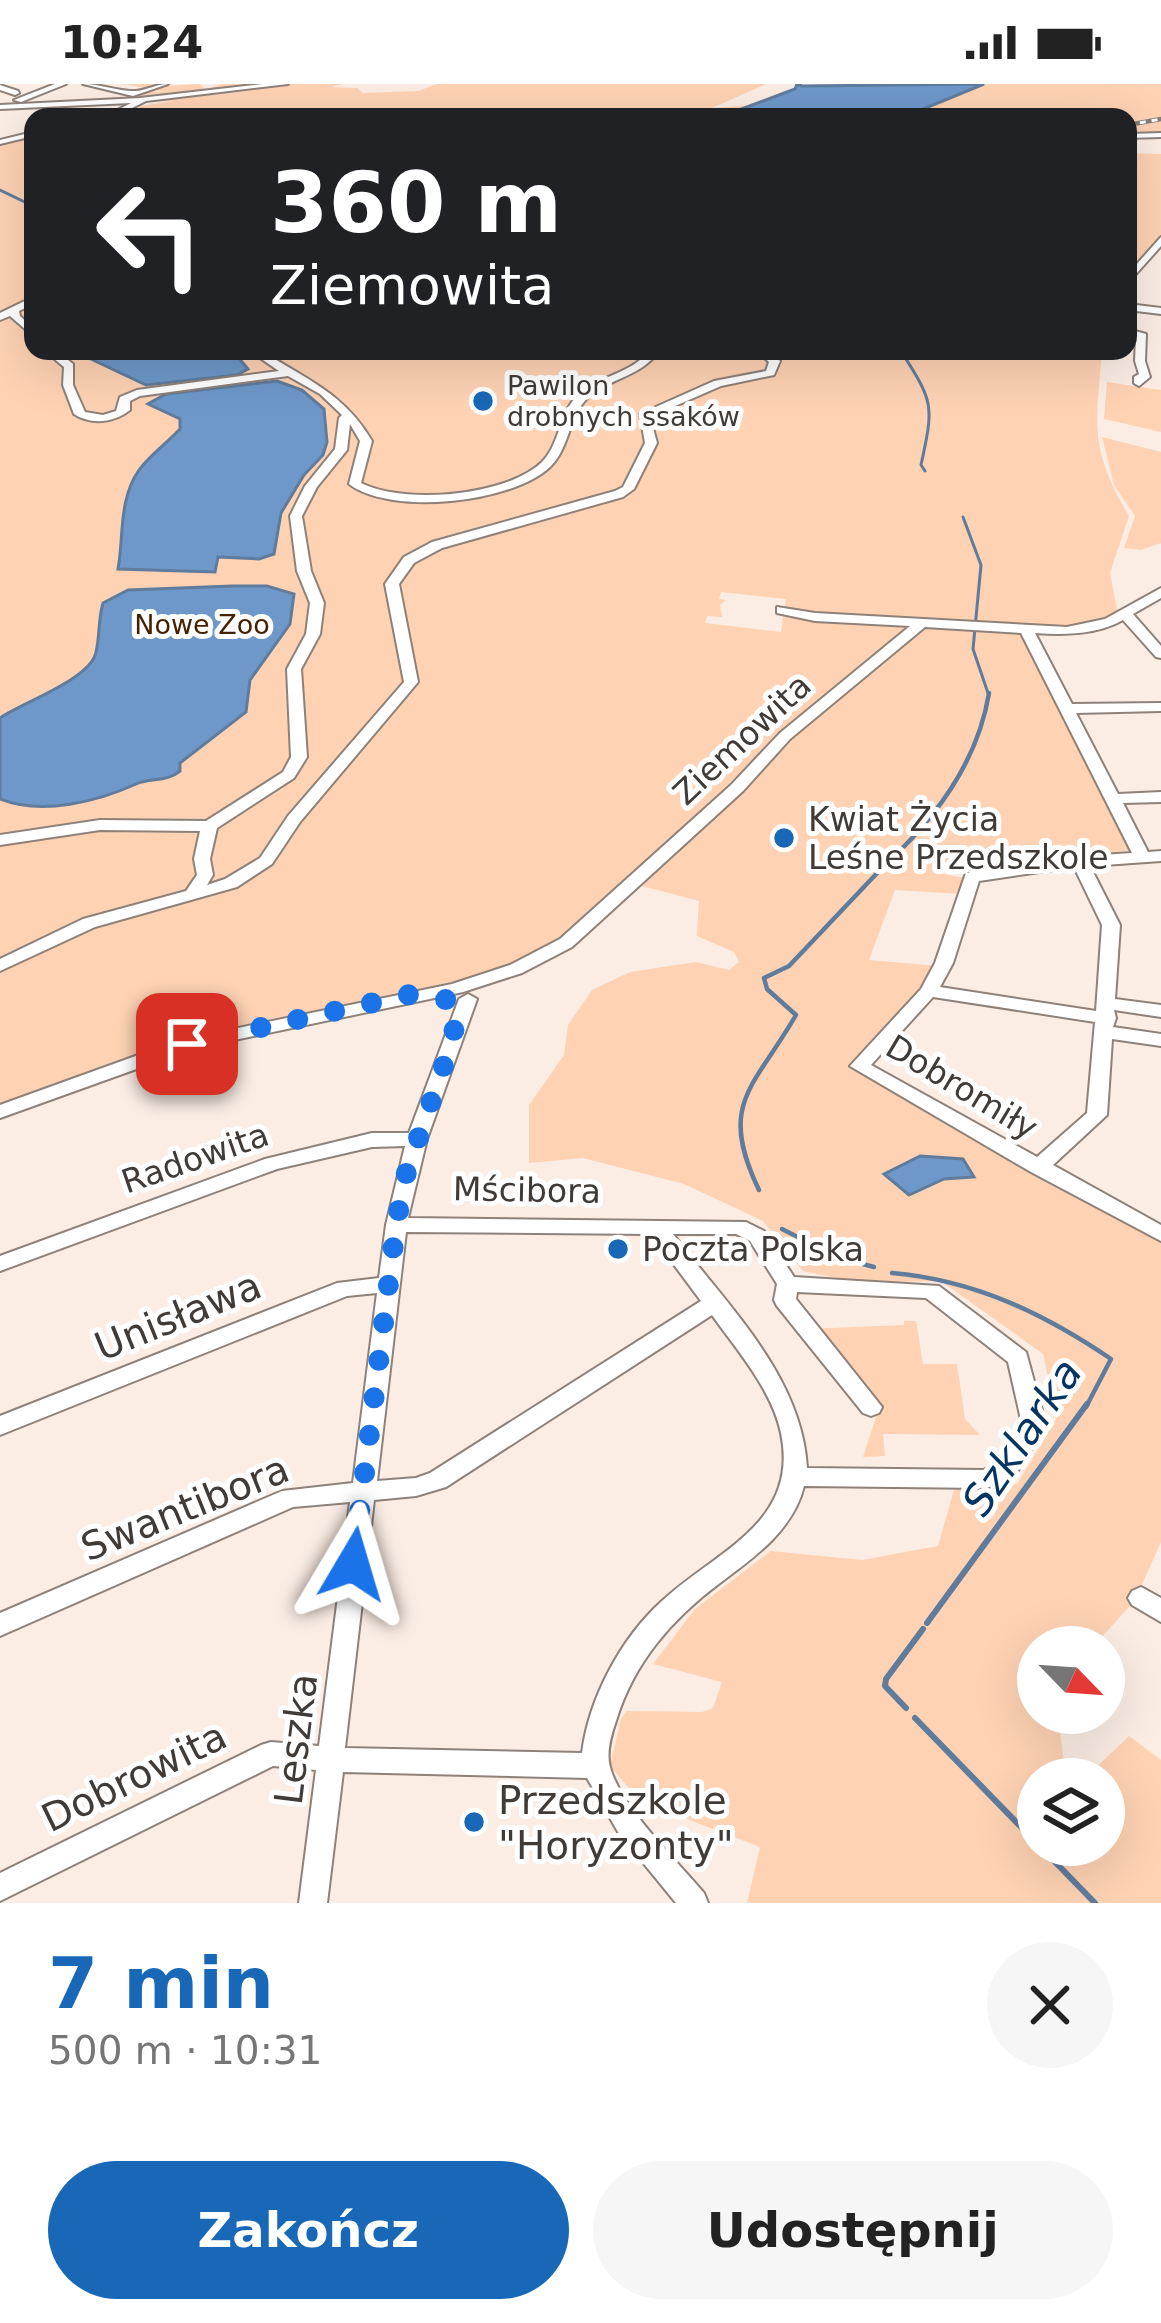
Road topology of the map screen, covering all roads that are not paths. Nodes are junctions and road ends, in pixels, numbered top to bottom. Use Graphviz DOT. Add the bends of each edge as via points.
graph roads {
  1 [pos="35,84"];
  2 [pos="62,84"];
  3 [pos="87,84"];
  4 [pos="164,84"];
  5 [pos="284,84"];
  6 [pos="296,84"];
  7 [pos="0,86"];
  8 [pos="200,87"];
  9 [pos="46,88"];
  10 [pos="106,96"];
  11 [pos="16,97"];
  12 [pos="134,100"];
  13 [pos="0,105"];
  14 [pos="133,108"];
  15 [pos="1161,239"];
  16 [pos="1137,269"];
  17 [pos="24,306"];
  18 [pos="16,312"];
  19 [pos="0,317"];
  20 [pos="24,325"];
  21 [pos="1137,333"];
  22 [pos="61,360"];
  23 [pos="269,360"];
  24 [pos="648,360"];
  25 [pos="775,360"];
  26 [pos="289,373"];
  27 [pos="1139,383"];
  28 [pos="350,415"];
  29 [pos="1161,592"];
  30 [pos="782,610"];
  31 [pos="1126,615"];
  32 [pos="922,624"];
  33 [pos="1027,631"];
  34 [pos="1161,633"];
  35 [pos="1143,634"];
  36 [pos="1161,654"];
  37 [pos="1161,707"];
  38 [pos="1066,709"];
  39 [pos="1161,797"];
  40 [pos="1111,799"];
  41 [pos="209,826"];
  42 [pos="0,840"];
  43 [pos="1151,857"];
  44 [pos="1079,861"];
  45 [pos="205,875"];
  46 [pos="231,883"];
  47 [pos="192,895"];
  48 [pos="0,966"];
  49 [pos="929,991"];
  50 [pos="459,998"];
  51 [pos="1161,1011"];
  52 [pos="1106,1018"];
  53 [pos="1161,1040"];
  54 [pos="0,1112"];
  55 [pos="417,1139"];
  56 [pos="1038,1167"];
  57 [pos="396,1225"];
  58 [pos="658,1228"];
  59 [pos="1161,1234"];
  60 [pos="0,1264"];
  61 [pos="788,1283"];
  62 [pos="386,1285"];
  63 [pos="712,1304"];
  64 [pos="871,1407"];
  65 [pos="0,1426"];
  66 [pos="797,1477"];
  67 [pos="362,1490"];
  68 [pos="0,1624"];
  69 [pos="329,1759"];
  70 [pos="595,1766"];
  71 [pos="0,1887"];
  72 [pos="314,1903"];
  73 [pos="694,1903"];
  1 -- 9 [label="street"];
  2 -- 9 [label="street"];
  3 -- 12 [label="street"];
  4 -- 12 [label="street"];
  5 -- 12 [label="street"];
  6 -- 12 [label="street"];
  7 -- 11 [label="street"];
  8 -- 12 [label="street"];
  9 -- 11 [label="street"];
  10 -- 11 [label="street"];
  11 -- 13 [label="street"];
  12 -- 13 [label="street"];
  12 -- 14 [label="street"];
  15 -- 16 [label="street"];
  17 -- 18 [label="street"];
  18 -- 19 [label="street"];
  18 -- 20 [label="street"];
  21 -- 27 [label="street" via="1145,368"];
  22 -- 26 [label="street" via="83,417 119,414 136,393"];
  23 -- 26 [label="street"];
  24 -- 28 [label="street" via="577,402 549,463 495,488 410,500 364,493 354,480 366,441"];
  25 -- 46 [label="street" via="770,373 718,383 644,416 651,443 619,494 437,545 400,568 392,584 411,682 266,861"];
  26 -- 28 [label="street"];
  28 -- 41 [label="street" via="336,460 296,516 317,604 313,634 294,669 296,766"];
  29 -- 31 [label="street"];
  30 -- 32 [label="street"];
  31 -- 33 [label="street" via="1077,630"];
  31 -- 35 [label="street"];
  32 -- 33 [label="street"];
  32 -- 50 [label="street, Ziemowita" via="785,736 566,944"];
  33 -- 38 [label="street"];
  34 -- 35 [label="street"];
  35 -- 36 [label="street"];
  37 -- 38 [label="street"];
  38 -- 40 [label="street"];
  39 -- 40 [label="street"];
  40 -- 43 [label="street"];
  41 -- 42 [label="street" via="100,825"];
  41 -- 45 [label="street"];
  43 -- 44 [label="street"];
  44 -- 49 [label="street, Dobromiły" via="972,877"];
  44 -- 52 [label="street" via="1111,925"];
  45 -- 46 [label="street"];
  45 -- 47 [label="street"];
  46 -- 47 [label="street"];
  47 -- 48 [label="street" via="88,922"];
  49 -- 52 [label="street"];
  49 -- 56 [label="street, Dobromiły" via="859,1066"];
  50 -- 54 [label="street" via="420,994 187,1044"];
  50 -- 55 [label="street, Leszka"];
  51 -- 52 [label="street"];
  52 -- 53 [label="street"];
  52 -- 56 [label="street" via="1097,1115"];
  55 -- 57 [label="street, Leszka"];
  55 -- 60 [label="street, Radowita" via="372,1140 272,1164"];
  56 -- 59 [label="street, Dobromiły"];
  57 -- 58 [label="street, Mścibora"];
  57 -- 62 [label="street, Leszka"];
  58 -- 61 [label="street, Mścibora" via="746,1229"];
  58 -- 63 [label="street"];
  61 -- 64 [label="street, Mścibora" via="785,1300"];
  61 -- 66 [label="street" via="940,1294 1018,1358 1034,1420 993,1479"];
  62 -- 65 [label="street, Unisława" via="345,1288"];
  62 -- 67 [label="street, Leszka"];
  63 -- 66 [label="street" via="780,1398"];
  63 -- 67 [label="street, Swantibora" via="438,1480"];
  66 -- 70 [label="street" via="772,1528 668,1610 649,1635 610,1696"];
  67 -- 68 [label="street, Swantibora" via="290,1498"];
  67 -- 69 [label="street, Leszka"];
  69 -- 70 [label="street, Dobrowita"];
  69 -- 71 [label="street, Dobrowita" via="271,1754"];
  69 -- 72 [label="street, Leszka"];
  70 -- 73 [label="street"];
}
